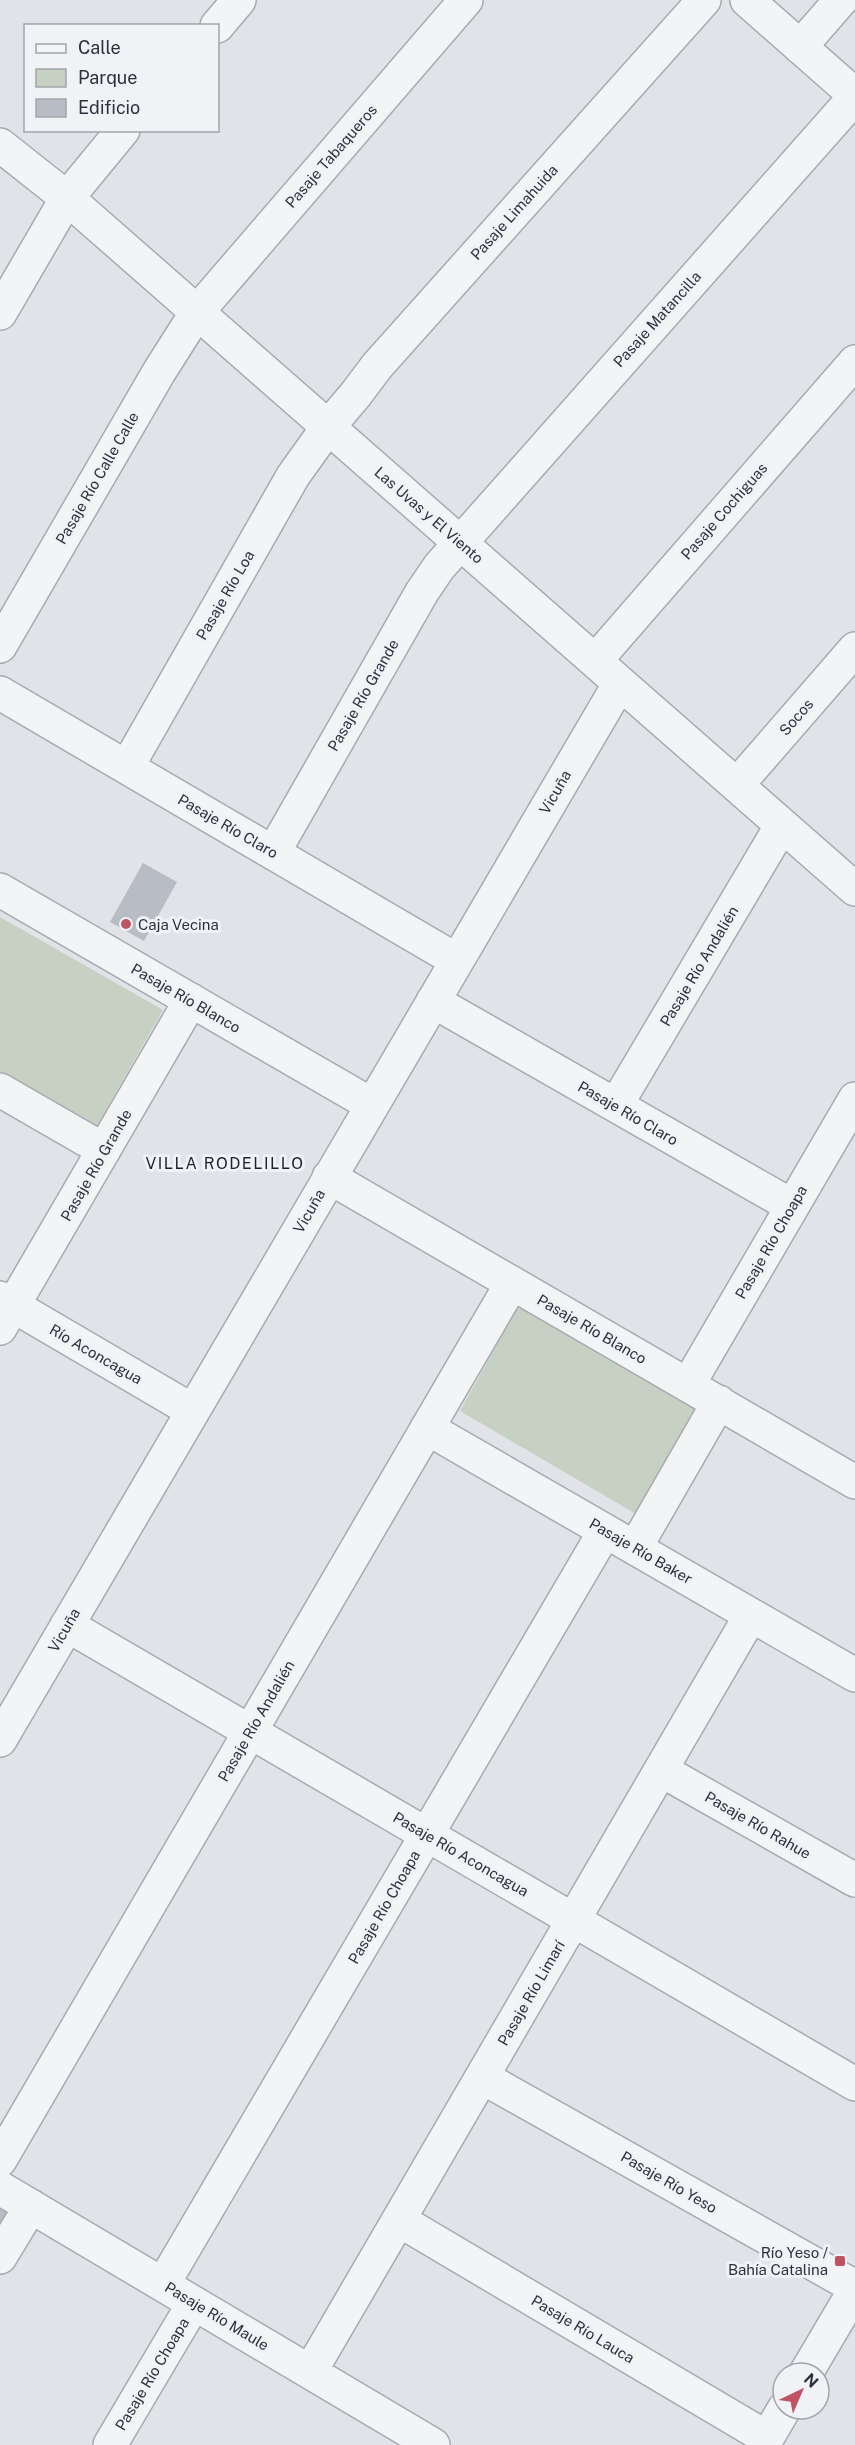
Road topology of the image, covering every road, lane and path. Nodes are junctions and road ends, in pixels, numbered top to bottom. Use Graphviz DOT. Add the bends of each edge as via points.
graph roads {
  1 [pos="240,0"];
  2 [pos="466,0"];
  3 [pos="704,0"];
  4 [pos="747,0"];
  5 [pos="841,0"];
  6 [pos="219,24"];
  7 [pos="800,47"];
  8 [pos="855,96"];
  9 [pos="121,132"];
  10 [pos="0,145"];
  11 [pos="67,198"];
  12 [pos="197,312"];
  13 [pos="0,313"];
  14 [pos="855,362"];
  15 [pos="327,427"];
  16 [pos="460,542"];
  17 [pos="0,646"];
  18 [pos="855,649"];
  19 [pos="595,661"];
  20 [pos="620,682"];
  21 [pos="3,700"];
  22 [pos="127,767"];
  23 [pos="737,785"];
  24 [pos="782,825"];
  25 [pos="273,853"];
  26 [pos="855,889"];
  27 [pos="0,890"];
  28 [pos="456,960"];
  29 [pos="191,1000"];
  30 [pos="433,1001"];
  31 [pos="0,1090"];
  32 [pos="855,1099"];
  33 [pos="372,1105"];
  34 [pos="616,1106"];
  35 [pos="104,1150"];
  36 [pos="329,1177"];
  37 [pos="792,1206"];
  38 [pos="512,1283"];
  39 [pos="4,1310"];
  40 [pos="688,1385"];
  41 [pos="719,1402"];
  42 [pos="192,1411"];
  43 [pos="428,1428"];
  44 [pos="855,1482"];
  45 [pos="605,1531"];
  46 [pos="635,1548"];
  47 [pos="751,1615"];
  48 [pos="67,1625"];
  49 [pos="855,1675"];
  50 [pos="5,1720"];
  51 [pos="250,1731"];
  52 [pos="661,1770"];
  53 [pos="427,1835"];
  54 [pos="855,1880"];
  55 [pos="573,1920"];
  56 [pos="482,2077"];
  57 [pos="855,2084"];
  58 [pos="0,2160"];
  59 [pos="0,2188"];
  60 [pos="31,2206"];
  61 [pos="399,2220"];
  62 [pos="0,2257"];
  63 [pos="163,2284"];
  64 [pos="855,2289"];
  65 [pos="194,2303"];
  66 [pos="813,2361"];
  67 [pos="310,2372"];
  68 [pos="777,2421"];
  69 [pos="765,2441"];
  70 [pos="110,2445"];
  71 [pos="434,2445"];
  1 -- 6 [label="street"];
  2 -- 12 [label="street, Pasaje Tabaqueros"];
  3 -- 15 [label="street, Pasaje Limahuida"];
  4 -- 7 [label="street"];
  5 -- 7 [label="street"];
  7 -- 8 [label="street"];
  8 -- 16 [label="street, Pasaje Matancilla"];
  9 -- 11 [label="street"];
  10 -- 11 [label="street, Las Uvas y El Viento"];
  11 -- 12 [label="street, Las Uvas y El Viento"];
  11 -- 13 [label="street"];
  12 -- 15 [label="street, Las Uvas y El Viento"];
  12 -- 17 [label="street, Pasaje Río Calle Calle"];
  14 -- 19 [label="street, Pasaje Cochiguas"];
  15 -- 16 [label="street, Las Uvas y El Viento"];
  15 -- 22 [label="street, Pasaje Río Loa" via="293,476"];
  16 -- 19 [label="street, Las Uvas y El Viento"];
  16 -- 25 [label="street, Pasaje Río Grande" via="422,592"];
  18 -- 23 [label="street, Socos"];
  19 -- 20 [label="street, Las Uvas y El Viento"];
  20 -- 23 [label="street, Las Uvas y El Viento"];
  20 -- 28 [label="street, Vicuña"];
  21 -- 22 [label="street, Pasaje Río Claro"];
  22 -- 25 [label="street, Pasaje Río Claro"];
  23 -- 24 [label="street, Las Uvas y El Viento"];
  24 -- 26 [label="street, Las Uvas y El Viento"];
  24 -- 34 [label="street, Pasaje Río Andalién"];
  25 -- 28 [label="street, Pasaje Río Claro"];
  27 -- 29 [label="street, Pasaje Río Blanco"];
  28 -- 30 [label="street, Vicuña"];
  29 -- 33 [label="street, Pasaje Río Blanco"];
  29 -- 35 [label="street, Pasaje Río Grande"];
  30 -- 33 [label="street, Vicuña"];
  30 -- 34 [label="street, Pasaje Río Claro"];
  31 -- 35 [label="street"];
  32 -- 37 [label="street, Pasaje Río Choapa"];
  33 -- 36 [label="street, Vicuña"];
  34 -- 37 [label="street, Pasaje Río Claro"];
  35 -- 39 [label="street, Pasaje Río Grande"];
  36 -- 38 [label="street, Pasaje Río Blanco"];
  36 -- 42 [label="street, Vicuña"];
  37 -- 40 [label="street, Pasaje Río Choapa"];
  38 -- 40 [label="street, Pasaje Río Blanco"];
  38 -- 43 [label="street, Pasaje Río Andalién"];
  39 -- 42 [label="street, Río Aconcagua"];
  40 -- 41 [label="street, Pasaje Río Blanco"];
  41 -- 44 [label="street, Pasaje Río Blanco"];
  41 -- 46 [label="street"];
  42 -- 48 [label="street, Vicuña"];
  43 -- 45 [label="street, Pasaje Río Baker"];
  43 -- 51 [label="street, Pasaje Río Andalién"];
  45 -- 46 [label="street, Pasaje Río Baker"];
  45 -- 53 [label="street, Pasaje Río Choapa"];
  46 -- 47 [label="street, Pasaje Río Baker"];
  47 -- 49 [label="street, Pasaje Río Baker"];
  47 -- 52 [label="street, Pasaje Río Limarí"];
  48 -- 50 [label="street, Vicuña"];
  48 -- 51 [label="street, Pasaje Río Aconcagua"];
  51 -- 53 [label="street, Pasaje Río Aconcagua"];
  51 -- 58 [label="street, Pasaje Río Andalién"];
  52 -- 54 [label="street, Pasaje Río Rahue"];
  52 -- 55 [label="street, Pasaje Río Limarí"];
  53 -- 55 [label="street, Pasaje Río Aconcagua"];
  53 -- 63 [label="street, Pasaje Río Choapa"];
  55 -- 56 [label="street, Pasaje Río Limarí"];
  55 -- 57 [label="street, Pasaje Río Aconcagua"];
  56 -- 61 [label="street, Pasaje Río Limarí"];
  56 -- 64 [label="street, Pasaje Río Yeso"];
  59 -- 60 [label="street, Pasaje Río Maule"];
  60 -- 62 [label="street"];
  60 -- 63 [label="street, Pasaje Río Maule"];
  61 -- 67 [label="street, Pasaje Río Limarí"];
  61 -- 69 [label="street, Pasaje Río Lauca"];
  63 -- 65 [label="street, Pasaje Río Maule"];
  64 -- 66 [label="street"];
  65 -- 67 [label="street, Pasaje Río Maule"];
  65 -- 70 [label="street, Pasaje Río Choapa"];
  67 -- 71 [label="street, Pasaje Río Maule"];
  68 -- 69 [label="street"];
}
